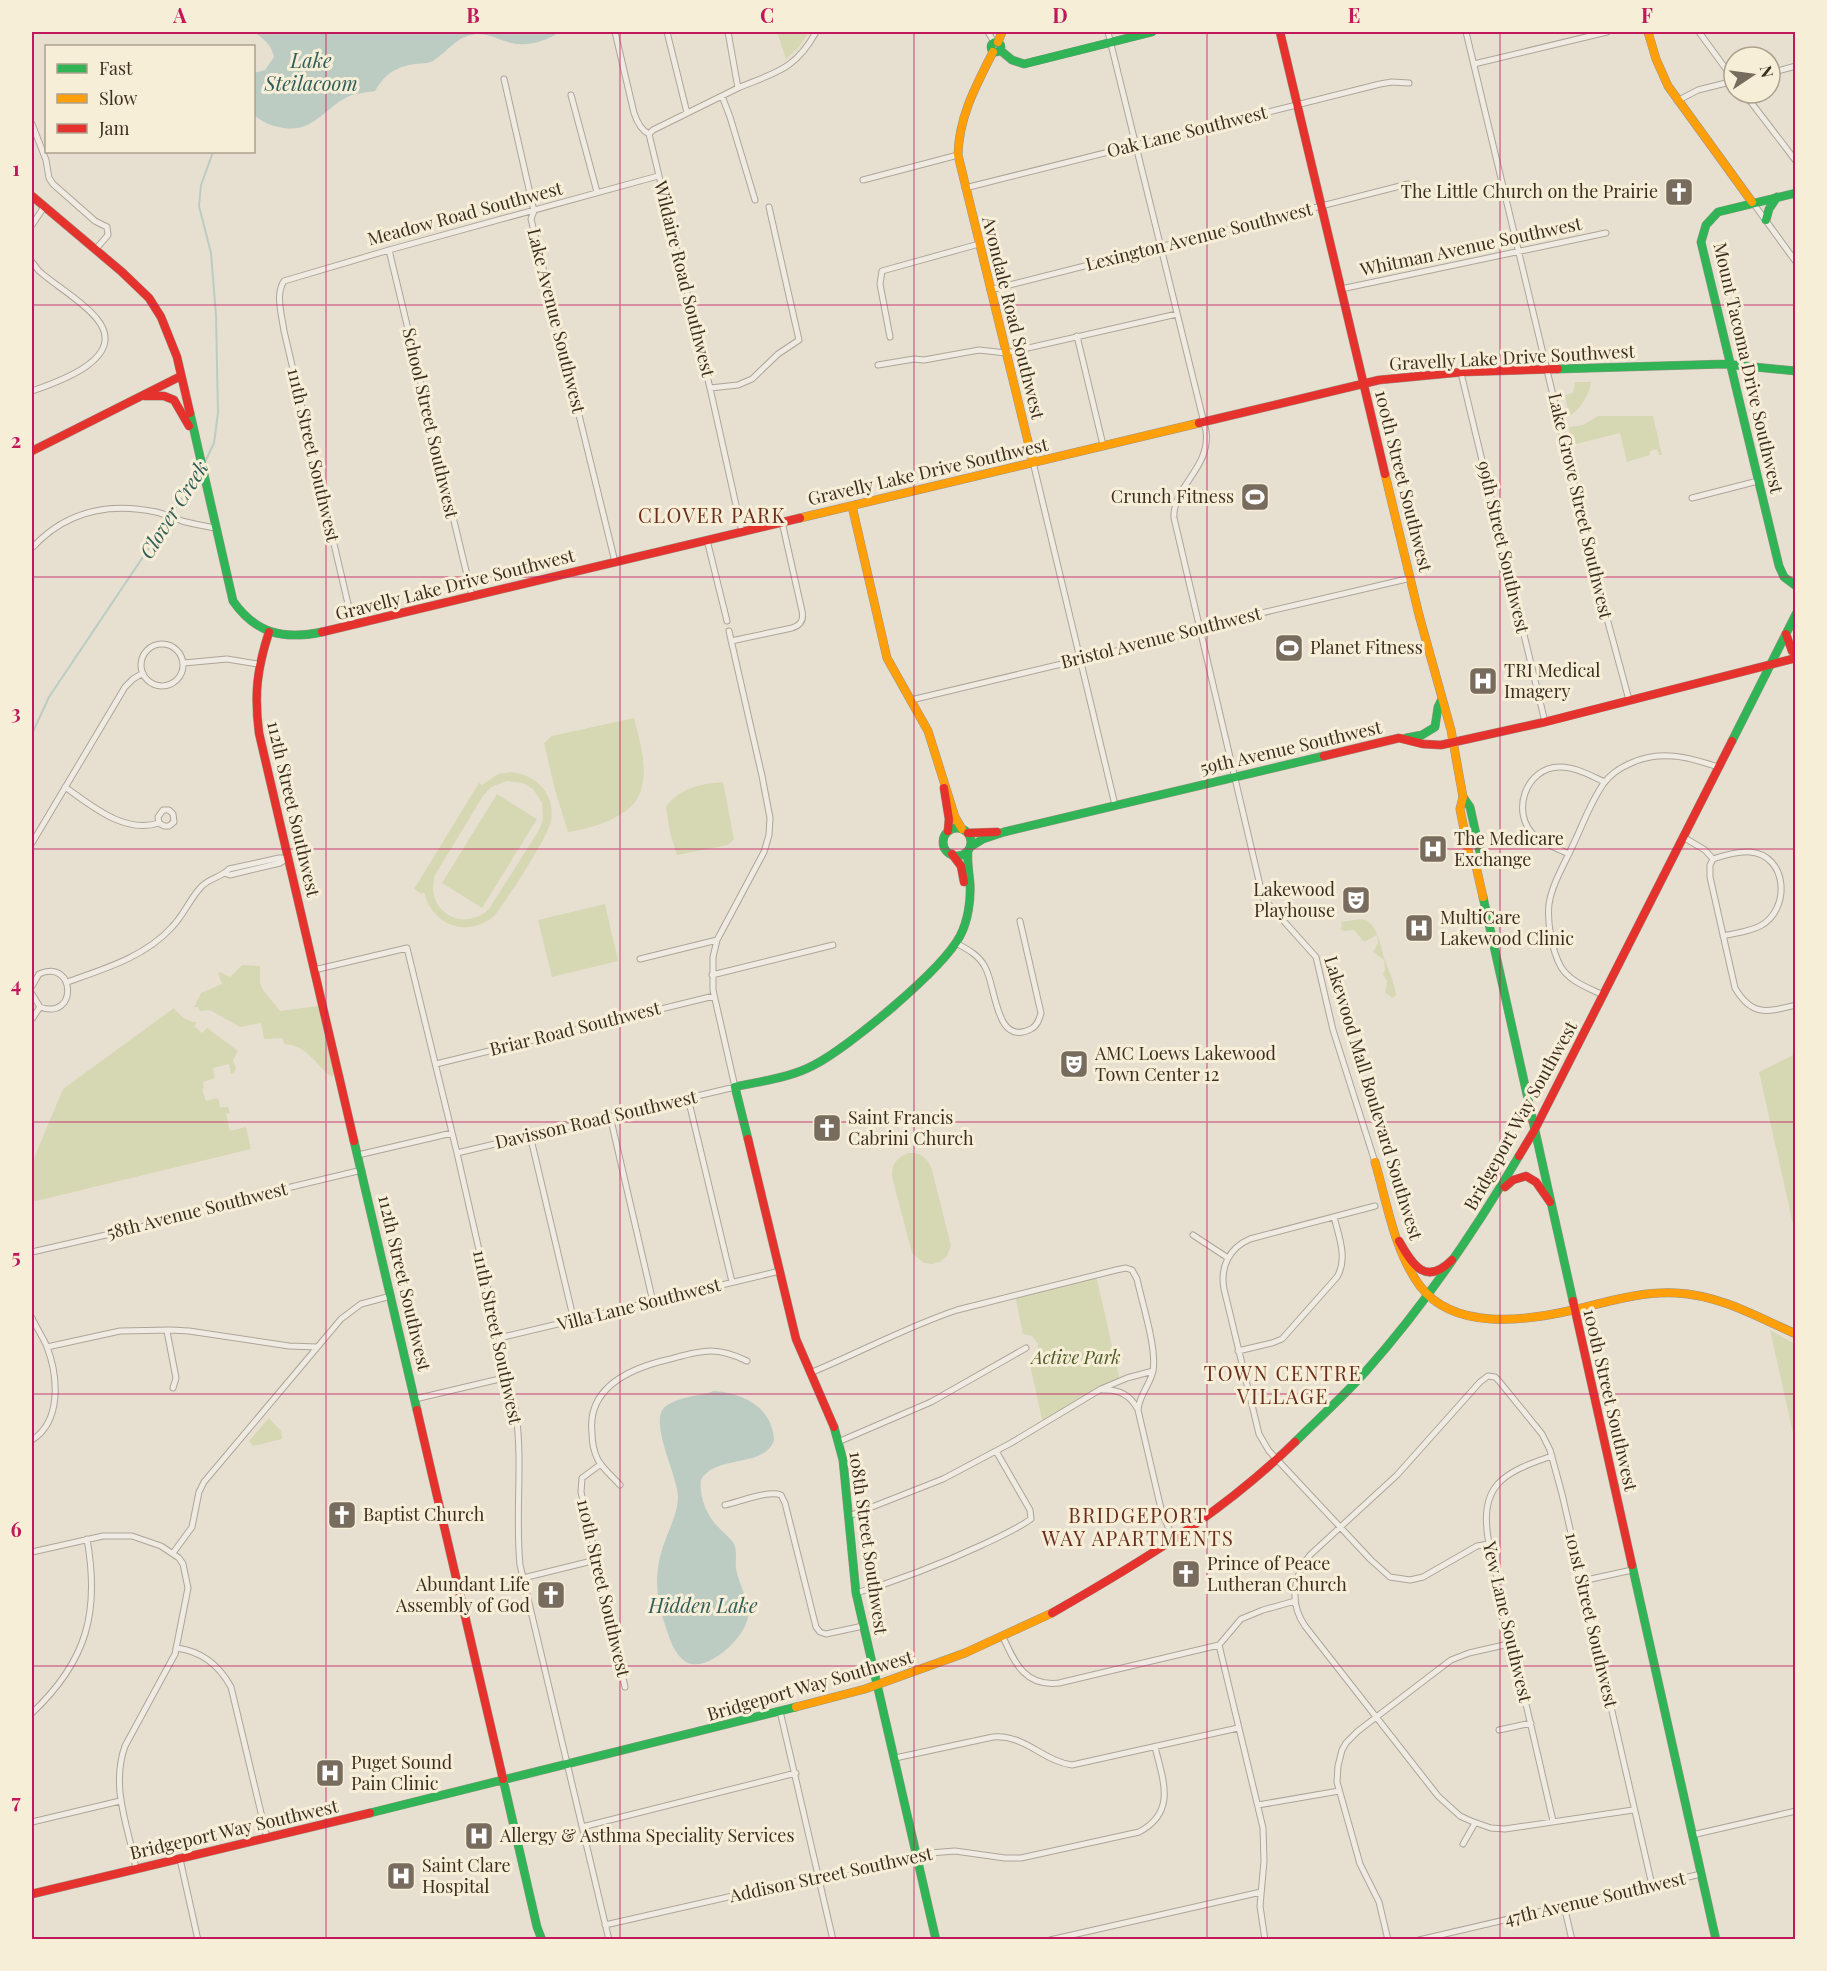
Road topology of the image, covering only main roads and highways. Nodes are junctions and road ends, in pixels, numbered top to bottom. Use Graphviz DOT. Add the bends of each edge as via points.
graph roads {
  1 [pos="1002,32"];
  2 [pos="1152,32"];
  3 [pos="1280,32"];
  4 [pos="1648,32"];
  5 [pos="996,47"];
  6 [pos="1796,193"];
  7 [pos="32,196"];
  8 [pos="1778,197"];
  9 [pos="1752,202"];
  10 [pos="1766,220"];
  11 [pos="1732,365"];
  12 [pos="1796,371"];
  13 [pos="181,376"];
  14 [pos="1363,383"];
  15 [pos="141,396"];
  16 [pos="197,444"];
  17 [pos="32,451"];
  18 [pos="1033,462"];
  19 [pos="852,506"];
  20 [pos="1796,586"];
  21 [pos="1796,614"];
  22 [pos="269,632"];
  23 [pos="1786,634"];
  24 [pos="1796,656"];
  25 [pos="1770,666"];
  26 [pos="1442,699"];
  27 [pos="1399,738"];
  28 [pos="1452,743"];
  29 [pos="944,783"];
  30 [pos="948,831"];
  31 [pos="965,831"];
  32 [pos="1004,832"];
  33 [pos="969,849"];
  34 [pos="952,854"];
  35 [pos="968,902"];
  36 [pos="1534,1131"];
  37 [pos="1375,1162"];
  38 [pos="1495,1198"];
  39 [pos="1550,1202"];
  40 [pos="1399,1241"];
  41 [pos="1460,1254"];
  42 [pos="1429,1296"];
  43 [pos="1574,1310"];
  44 [pos="1796,1334"];
  45 [pos="877,1685"];
  46 [pos="504,1781"];
  47 [pos="32,1894"];
  48 [pos="542,1940"];
  49 [pos="936,1940"];
  50 [pos="1716,1940"];
  1 -- 5 [label="main road, Avondale Road Southwest"];
  2 -- 5 [label="main road" via="1024,64"];
  3 -- 14 [label="main road, 100th Street Southwest"];
  4 -- 9 [label="main road" via="1660,70 1677,101"];
  5 -- 18 [label="main road, Avondale Road Southwest" via="963,113 958,155"];
  6 -- 8 [label="main road"];
  7 -- 13 [label="main road, Gravelly Lake Drive Southwest" via="96,249 153,304 171,340"];
  8 -- 9 [label="main road"];
  8 -- 10 [label="main road"];
  9 -- 11 [label="main road, Mount Tacoma Drive Southwest" via="1718,212 1702,232 1702,247"];
  11 -- 12 [label="main road, Gravelly Lake Drive Southwest"];
  11 -- 14 [label="main road, Gravelly Lake Drive Southwest" via="1461,373"];
  11 -- 20 [label="main road, Mount Tacoma Drive Southwest" via="1780,572"];
  13 -- 15 [label="main road"];
  13 -- 16 [label="main road, Gravelly Lake Drive Southwest"];
  14 -- 18 [label="main road, Gravelly Lake Drive Southwest"];
  14 -- 26 [label="main road, 100th Street Southwest"];
  15 -- 16 [label="main road" via="160,394 175,398"];
  15 -- 17 [label="main road"];
  16 -- 22 [label="main road, Gravelly Lake Drive Southwest" via="233,601 249,621"];
  18 -- 19 [label="main road, Gravelly Lake Drive Southwest"];
  19 -- 22 [label="main road, Gravelly Lake Drive Southwest" via="298,637"];
  19 -- 29 [label="main road" via="887,658 928,731"];
  21 -- 23 [label="main road, Bridgeport Way Southwest"];
  22 -- 46 [label="main road, 112th Street Southwest" via="254,683 259,733"];
  23 -- 24 [label="main road"];
  23 -- 25 [label="main road, Bridgeport Way Southwest"];
  24 -- 25 [label="main road, 59th Avenue Southwest"];
  25 -- 28 [label="main road, 59th Avenue Southwest"];
  25 -- 36 [label="main road, Bridgeport Way Southwest"];
  26 -- 27 [label="main road" via="1432,730"];
  26 -- 28 [label="main road, 100th Street Southwest"];
  27 -- 28 [label="main road, 59th Avenue Southwest" via="1423,744"];
  27 -- 32 [label="main road, 59th Avenue Southwest"];
  28 -- 36 [label="main road, 100th Street Southwest" via="1481,857 1476,866"];
  29 -- 30 [label="main road"];
  29 -- 31 [label="main road" via="955,817"];
  30 -- 31 [label="main road"];
  30 -- 34 [label="main road" via="944,844"];
  31 -- 32 [label="main road, 59th Avenue Southwest"];
  31 -- 33 [label="main road" via="971,840"];
  32 -- 33 [label="main road, 59th Avenue Southwest" via="982,839"];
  33 -- 34 [label="main road" via="960,855"];
  33 -- 35 [label="main road"];
  34 -- 35 [label="main road" via="961,866"];
  35 -- 45 [label="main road, 108th Street Southwest" via="956,943 937,964 828,1057 798,1071 735,1087 795,1339 843,1460 856,1593"];
  36 -- 38 [label="main road, Bridgeport Way Southwest"];
  36 -- 39 [label="main road, 100th Street Southwest"];
  37 -- 40 [label="main road, Lakewood Mall Boulevard Southwest"];
  38 -- 39 [label="main road" via="1512,1181 1527,1177 1539,1184"];
  38 -- 41 [label="main road, Bridgeport Way Southwest"];
  39 -- 43 [label="main road, 100th Street Southwest"];
  40 -- 41 [label="main road" via="1416,1266 1429,1273 1440,1270"];
  40 -- 42 [label="main road, Lakewood Mall Boulevard Southwest" via="1413,1275"];
  41 -- 42 [label="main road, Bridgeport Way Southwest"];
  42 -- 43 [label="main road" via="1460,1313 1491,1318 1525,1318"];
  42 -- 45 [label="main road, Bridgeport Way Southwest" via="1365,1373 1277,1459 1213,1513 1083,1596 1003,1637"];
  43 -- 44 [label="main road" via="1641,1294 1691,1294 1739,1306"];
  43 -- 50 [label="main road, 100th Street Southwest"];
  45 -- 46 [label="main road, Bridgeport Way Southwest"];
  45 -- 49 [label="main road, 108th Street Southwest"];
  46 -- 47 [label="main road, Bridgeport Way Southwest"];
  46 -- 48 [label="main road, 112th Street Southwest"];
}
